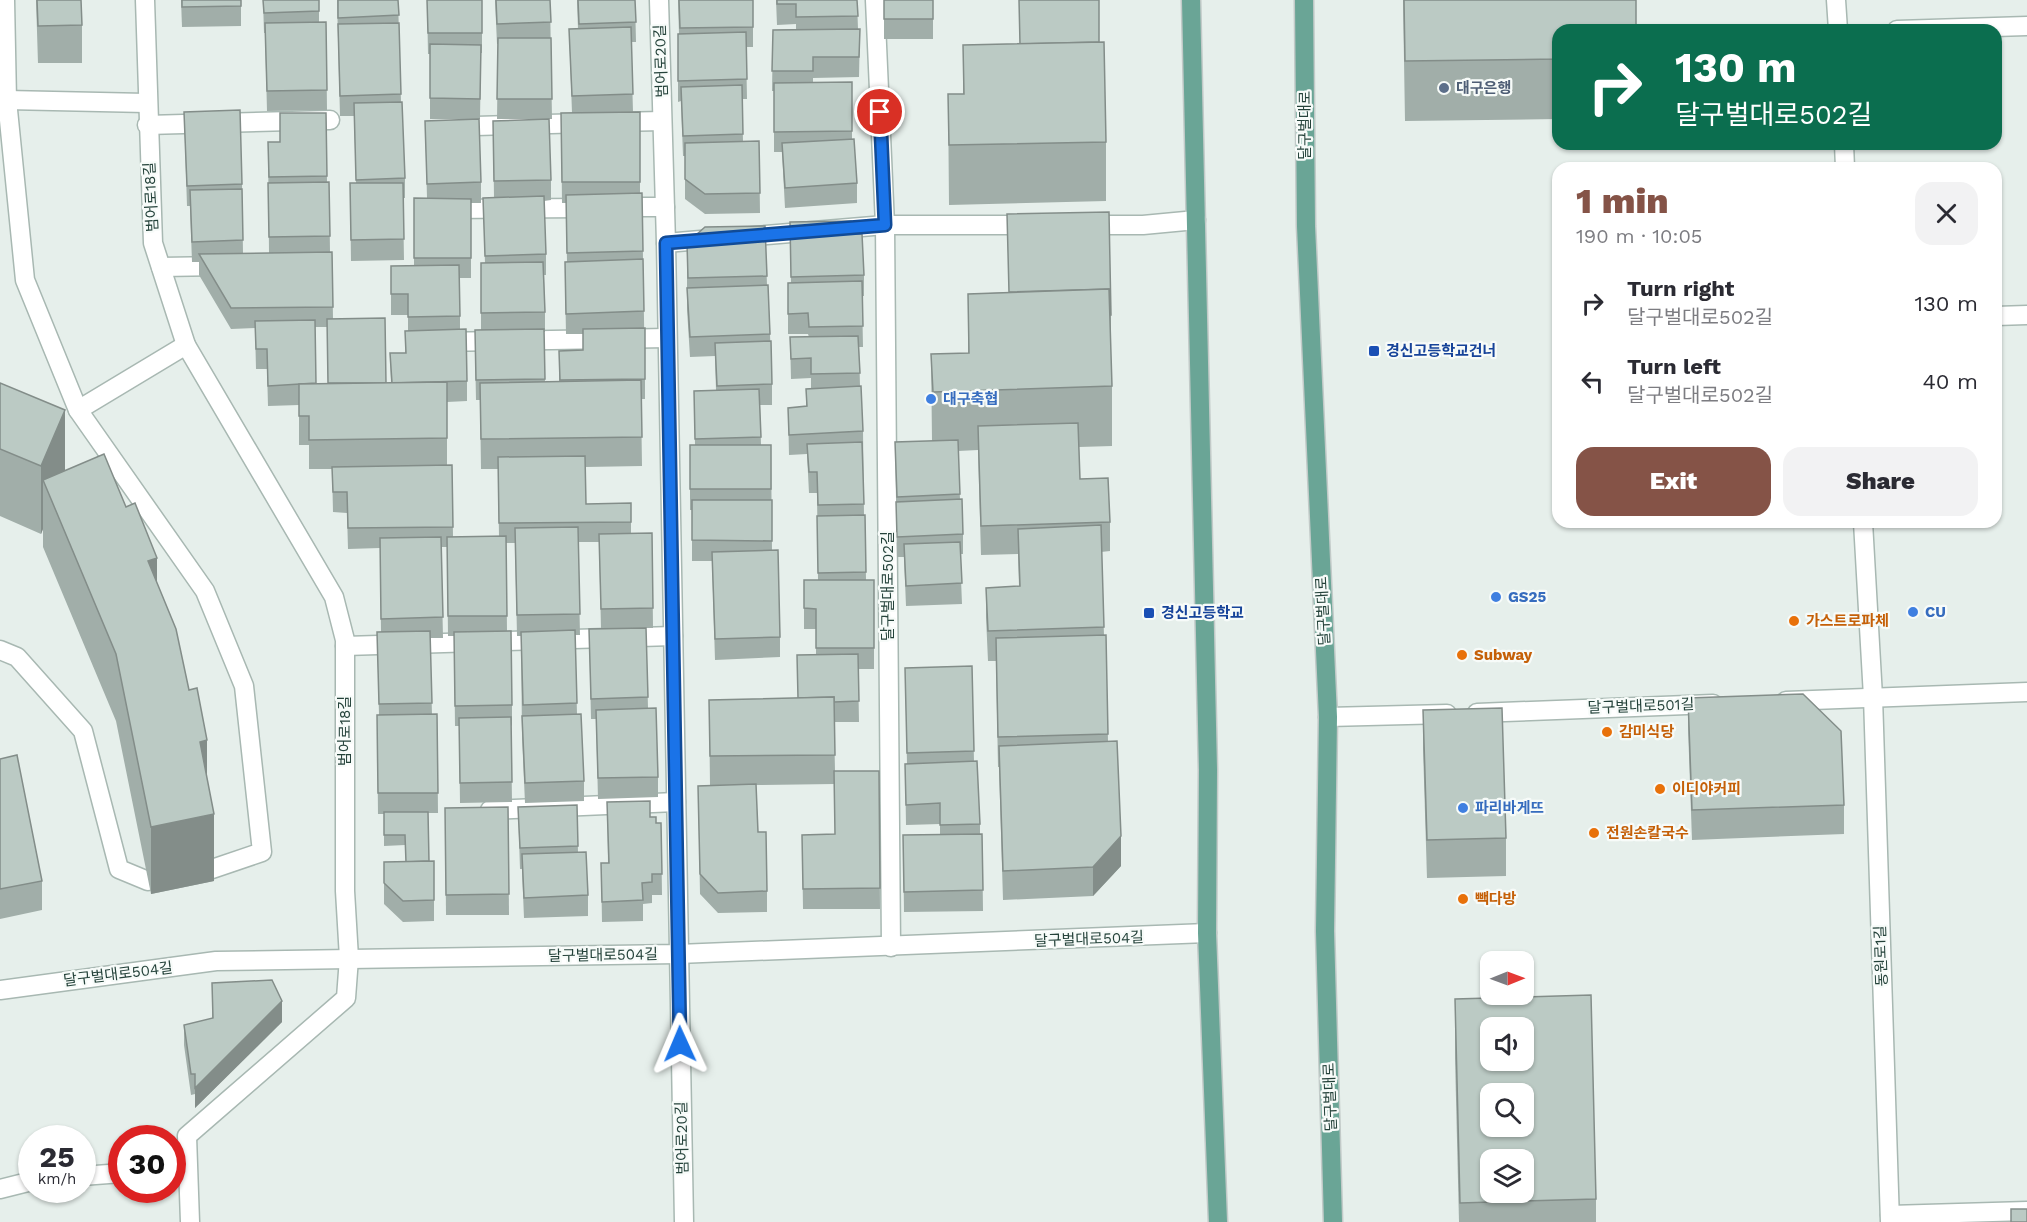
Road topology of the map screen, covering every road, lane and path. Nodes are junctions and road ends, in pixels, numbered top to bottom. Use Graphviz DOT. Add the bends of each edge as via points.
graph roads {
  1 [pos="5,0"];
  2 [pos="145,0"];
  3 [pos="659,0"];
  4 [pos="875,0"];
  5 [pos="1191,0"];
  6 [pos="1304,0"];
  7 [pos="1836,0"];
  8 [pos="1838,24"];
  9 [pos="2027,26"];
  10 [pos="2002,27"];
  11 [pos="6,100"];
  12 [pos="146,103"];
  13 [pos="330,120"];
  14 [pos="662,121"];
  15 [pos="147,125"];
  16 [pos="476,126"];
  17 [pos="665,207"];
  18 [pos="449,208"];
  19 [pos="1196,220"];
  20 [pos="885,225"];
  21 [pos="666,243"];
  22 [pos="244,266"];
  23 [pos="161,267"];
  24 [pos="2027,315"];
  25 [pos="2002,316"];
  26 [pos="668,338"];
  27 [pos="439,342"];
  28 [pos="186,345"];
  29 [pos="78,410"];
  30 [pos="1863,528"];
  31 [pos="673,636"];
  32 [pos="345,646"];
  33 [pos="0,650"];
  34 [pos="2027,692"];
  35 [pos="1873,698"];
  36 [pos="1773,701"];
  37 [pos="1727,703"];
  38 [pos="1328,717"];
  39 [pos="676,802"];
  40 [pos="490,810"];
  41 [pos="212,869"];
  42 [pos="148,881"];
  43 [pos="1207,933"];
  44 [pos="891,947"];
  45 [pos="678,954"];
  46 [pos="349,958"];
  47 [pos="0,990"];
  48 [pos="186,1146"];
  49 [pos="18,1184"];
  50 [pos="0,1189"];
  51 [pos="186,1199"];
  52 [pos="2027,1211"];
  53 [pos="1890,1218"];
  54 [pos="190,1222"];
  55 [pos="684,1222"];
  56 [pos="1218,1222"];
  57 [pos="1333,1222"];
  1 -- 11 [label="street"];
  2 -- 12 [label="street, 범어로18길"];
  3 -- 14 [label="street, 범어로20길"];
  4 -- 20 [label="street, 달구벌대로502길"];
  5 -- 19 [label="main road"];
  6 -- 38 [label="main road, 달구벌대로" via="1306,226"];
  7 -- 8 [label="street"];
  9 -- 10 [label="street"];
  11 -- 12 [label="street"];
  11 -- 29 [label="street" via="25,280"];
  12 -- 15 [label="street, 범어로18길"];
  13 -- 15 [label="street"];
  14 -- 16 [label="street"];
  14 -- 17 [label="street, 범어로20길"];
  15 -- 23 [label="street, 범어로18길" via="153,243"];
  17 -- 18 [label="street"];
  17 -- 21 [label="street, 범어로20길"];
  19 -- 20 [label="street" via="1143,225"];
  19 -- 43 [label="main road" via="1208,770"];
  20 -- 21 [label="street"];
  20 -- 44 [label="street, 달구벌대로502길"];
  21 -- 26 [label="street, 범어로20길"];
  22 -- 23 [label="street"];
  23 -- 28 [label="street, 범어로18길"];
  24 -- 25 [label="street"];
  26 -- 27 [label="street"];
  26 -- 31 [label="street, 범어로20길"];
  28 -- 29 [label="street"];
  28 -- 32 [label="street, 범어로18길" via="334,597"];
  29 -- 41 [label="street" via="205,591 244,686 262,852"];
  30 -- 35 [label="street, 동원로1길"];
  31 -- 32 [label="street"];
  31 -- 39 [label="street, 범어로20길"];
  32 -- 46 [label="street, 범어로18길" via="345,891"];
  33 -- 42 [label="street" via="17,657 83,731 119,869"];
  34 -- 35 [label="street"];
  35 -- 36 [label="street"];
  35 -- 53 [label="street, 동원로1길"];
  37 -- 38 [label="street, 달구벌대로501길"];
  38 -- 57 [label="main road, 달구벌대로" via="1325,931"];
  39 -- 40 [label="street"];
  39 -- 45 [label="street, 범어로20길"];
  43 -- 44 [label="street, 달구벌대로504길"];
  43 -- 56 [label="main road"];
  44 -- 45 [label="street, 달구벌대로504길"];
  45 -- 46 [label="street, 달구벌대로504길"];
  45 -- 55 [label="street, 범어로20길"];
  46 -- 47 [label="street, 달구벌대로504길" via="216,962"];
  46 -- 48 [label="street, 범어로18길" via="346,998 188,1136"];
  49 -- 50 [label="street"];
  51 -- 54 [label="street, 범어로18길"];
  52 -- 53 [label="street, 동원로1길"];
}
